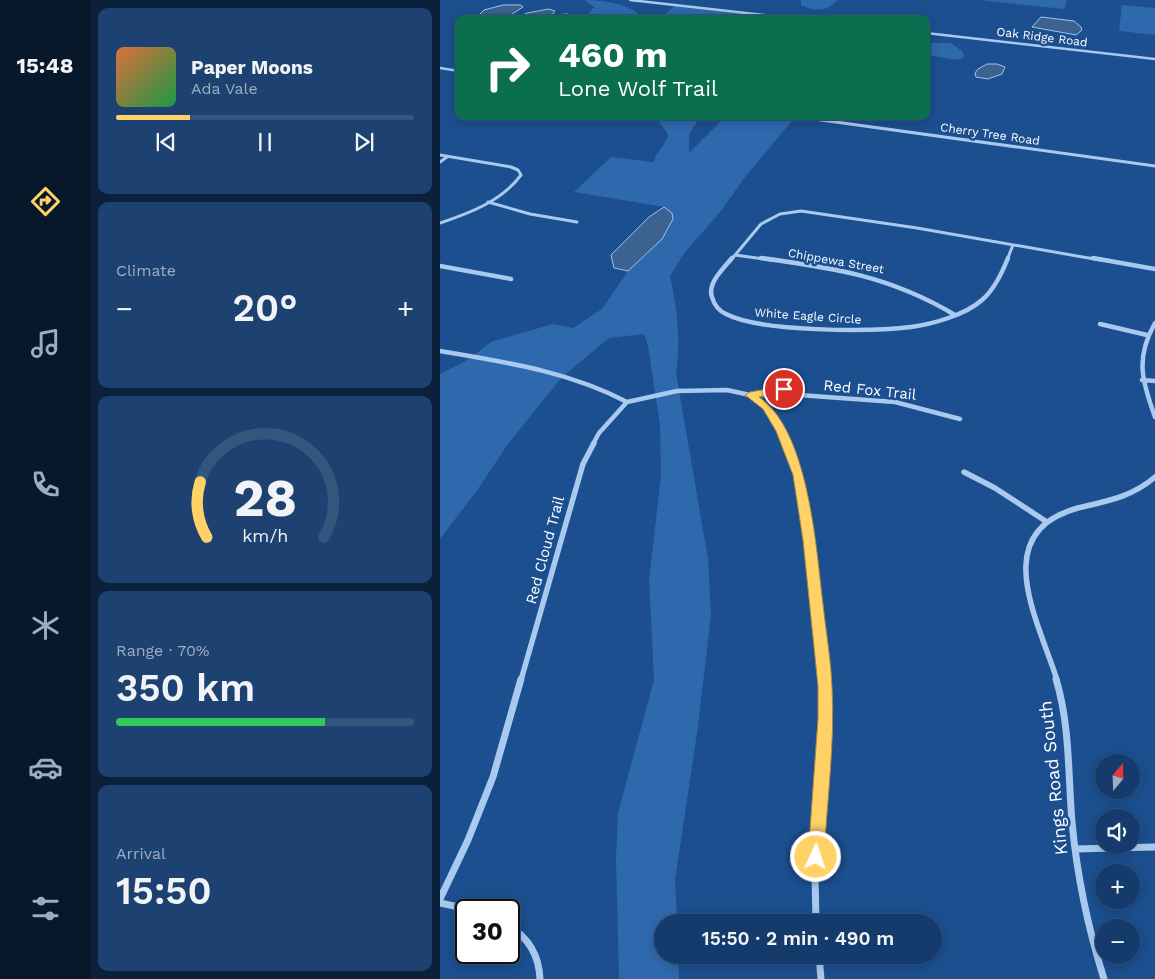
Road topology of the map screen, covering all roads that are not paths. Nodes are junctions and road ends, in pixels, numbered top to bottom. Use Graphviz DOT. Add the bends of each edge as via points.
graph roads {
  1 [pos="630,0"];
  2 [pos="764,15"];
  3 [pos="930,33"];
  4 [pos="1155,59"];
  5 [pos="440,68"];
  6 [pos="455,70"];
  7 [pos="821,120"];
  8 [pos="440,155"];
  9 [pos="447,156"];
  10 [pos="440,162"];
  11 [pos="1155,166"];
  12 [pos="488,202"];
  13 [pos="577,222"];
  14 [pos="440,223"];
  15 [pos="1013,245"];
  16 [pos="735,255"];
  17 [pos="440,266"];
  18 [pos="1155,269"];
  19 [pos="511,279"];
  20 [pos="955,315"];
  21 [pos="1100,324"];
  22 [pos="1155,324"];
  23 [pos="1147,336"];
  24 [pos="440,352"];
  25 [pos="1142,380"];
  26 [pos="1155,381"];
  27 [pos="802,386"];
  28 [pos="750,395"];
  29 [pos="627,402"];
  30 [pos="1155,417"];
  31 [pos="960,419"];
  32 [pos="964,472"];
  33 [pos="1155,476"];
  34 [pos="1047,522"];
  35 [pos="1155,847"];
  36 [pos="1075,849"];
  37 [pos="440,899"];
  38 [pos="440,903"];
  39 [pos="455,906"];
  40 [pos="816,914"];
  41 [pos="520,933"];
  42 [pos="819,964"];
  43 [pos="540,979"];
  44 [pos="820,979"];
  45 [pos="1104,979"];
  1 -- 2 [label="street"];
  3 -- 4 [label="street, Oak Ridge Road"];
  5 -- 6 [label="street"];
  7 -- 11 [label="street, Cherry Tree Road"];
  8 -- 9 [label="street"];
  9 -- 10 [label="street"];
  9 -- 12 [label="street" via="520,171 520,178"];
  12 -- 13 [label="street"];
  12 -- 14 [label="street"];
  15 -- 16 [label="street, White Eagle Circle" via="801,211 785,212 766,220"];
  15 -- 18 [label="street, White Eagle Circle"];
  15 -- 20 [label="street, White Eagle Circle" via="995,286 982,300"];
  16 -- 20 [label="street, Chippewa Street" via="879,278 919,293"];
  16 -- 20 [label="street, White Eagle Circle" via="714,280 711,296 721,310 743,321 764,325 879,330 923,325"];
  17 -- 19 [label="street"];
  21 -- 23 [label="street"];
  22 -- 23 [label="street"];
  23 -- 25 [label="street" via="1141,355"];
  24 -- 29 [label="street" via="570,377"];
  25 -- 26 [label="street"];
  25 -- 30 [label="street"];
  27 -- 28 [label="street"];
  28 -- 29 [label="street, Red Fox Trail" via="727,390 683,391"];
  28 -- 31 [label="street, Red Fox Trail" via="895,402"];
  28 -- 40 [label="street" via="767,407 781,431 798,475 809,540 825,686"];
  29 -- 37 [label="street, Red Cloud Trail" via="606,423 583,464 494,777"];
  32 -- 34 [label="street"];
  33 -- 34 [label="street, Kings Road South" via="1146,486 1128,496 1072,509"];
  34 -- 36 [label="street, Kings Road South" via="1033,537 1024,572 1063,704"];
  35 -- 36 [label="street"];
  36 -- 45 [label="street, Kings Road South" via="1085,914"];
  38 -- 39 [label="street"];
  41 -- 43 [label="street" via="531,944 539,964"];
  42 -- 44 [label="street"];
}
